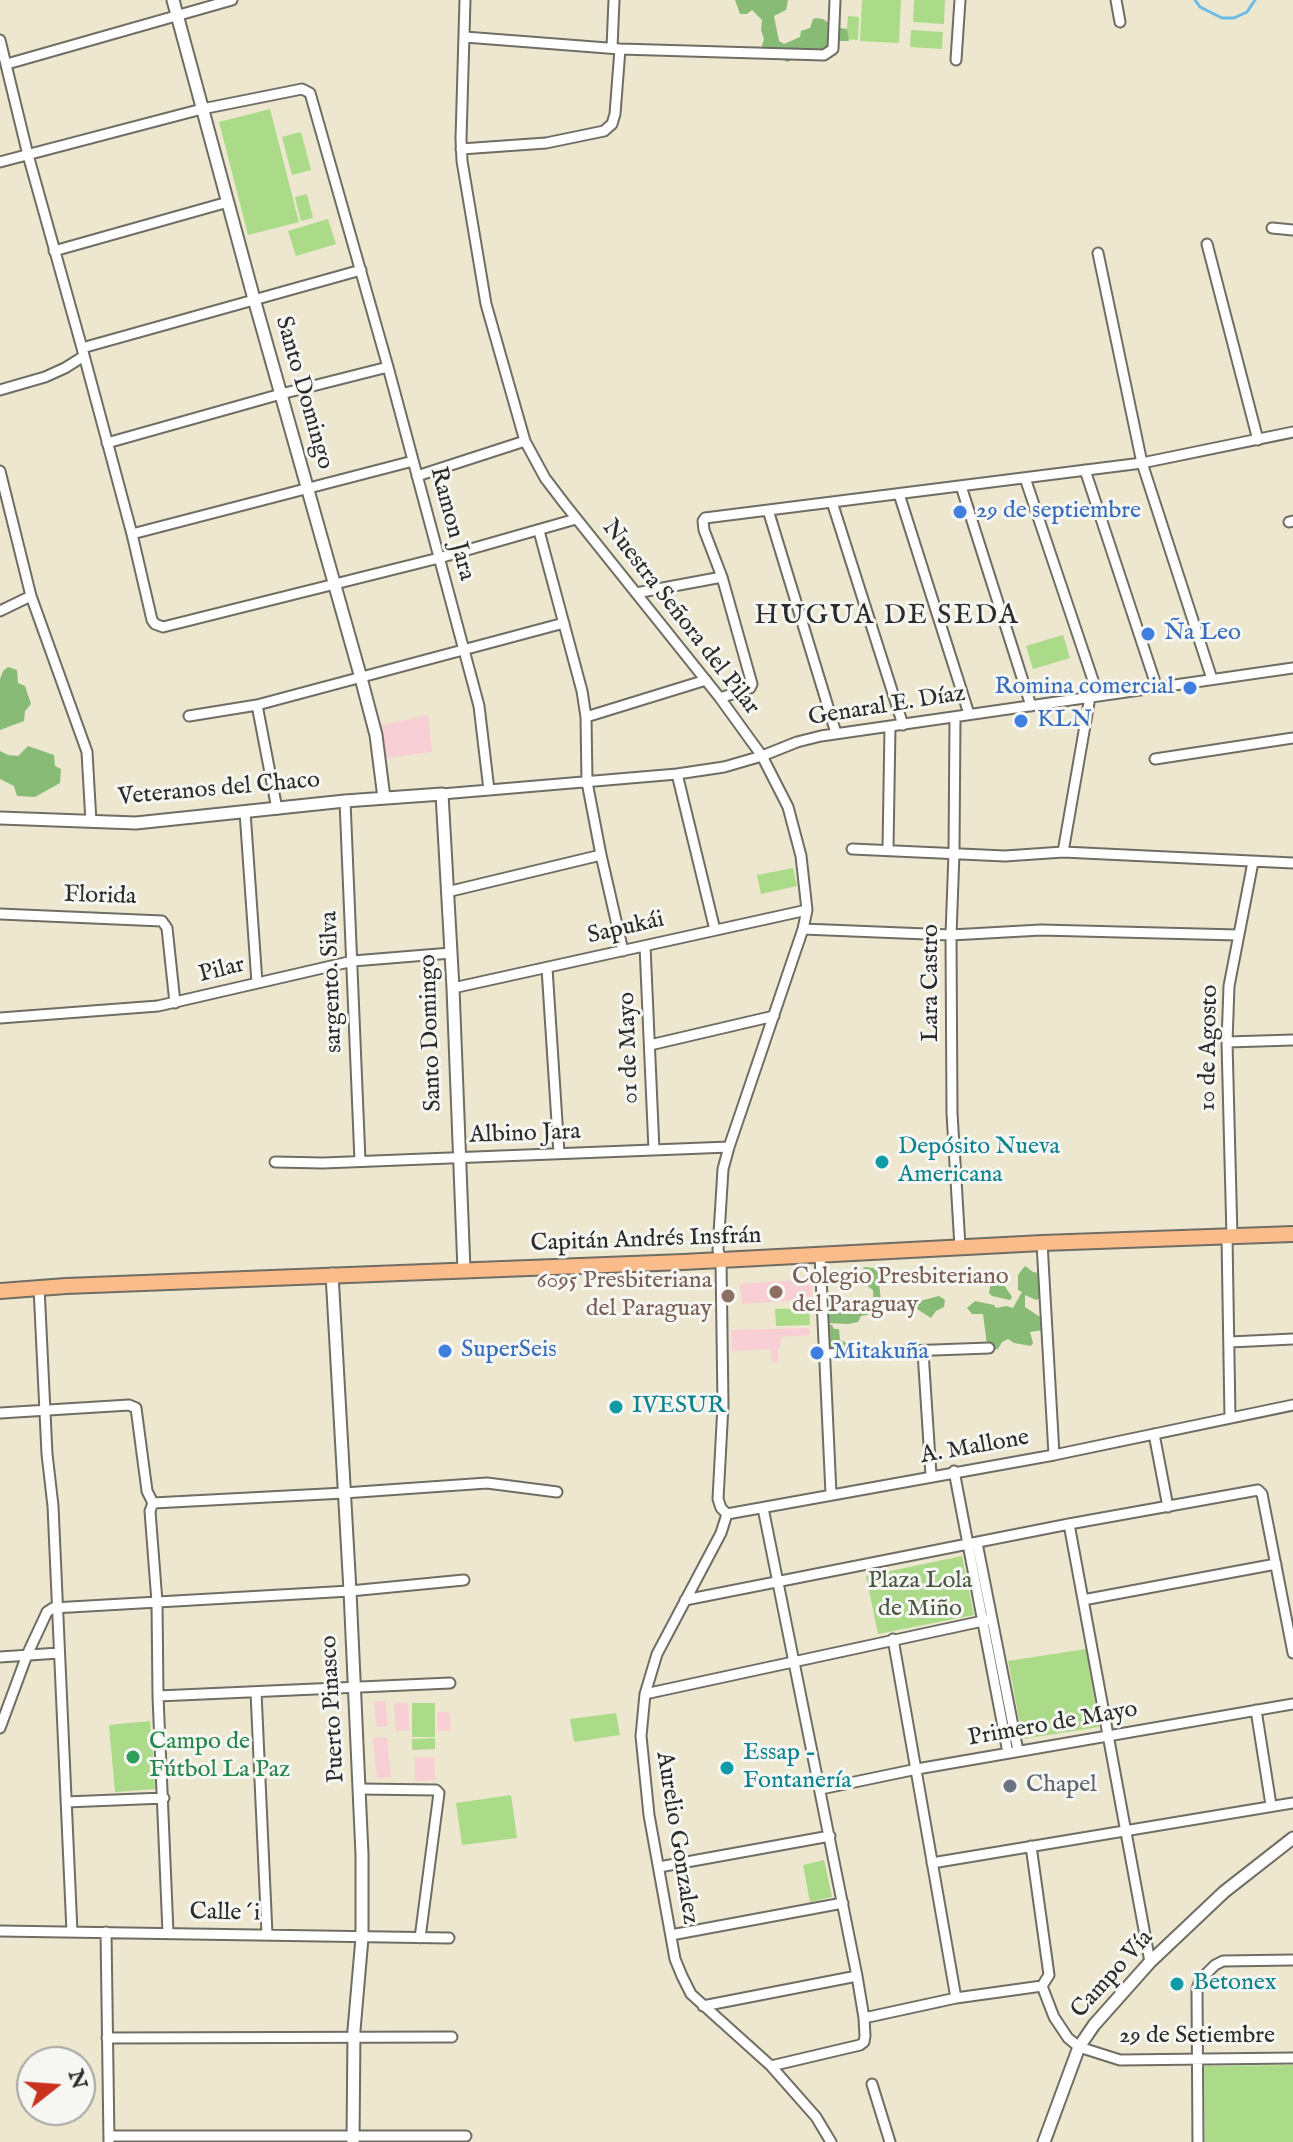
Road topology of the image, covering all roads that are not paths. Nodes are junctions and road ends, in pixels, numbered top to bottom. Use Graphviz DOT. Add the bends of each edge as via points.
graph roads {
  1 [pos="173,0"];
  2 [pos="232,0"];
  3 [pos="465,0"];
  4 [pos="614,0"];
  5 [pos="835,0"];
  6 [pos="960,0"];
  7 [pos="1116,0"];
  8 [pos="178,16"];
  9 [pos="1120,22"];
  10 [pos="465,37"];
  11 [pos="0,40"];
  12 [pos="616,49"];
  13 [pos="956,60"];
  14 [pos="7,64"];
  15 [pos="202,109"];
  16 [pos="461,149"];
  17 [pos="28,155"];
  18 [pos="0,162"];
  19 [pos="228,202"];
  20 [pos="1272,228"];
  21 [pos="1293,230"];
  22 [pos="1207,244"];
  23 [pos="54,251"];
  24 [pos="1098,253"];
  25 [pos="361,270"];
  26 [pos="254,299"];
  27 [pos="83,352"];
  28 [pos="388,367"];
  29 [pos="0,390"];
  30 [pos="281,394"];
  31 [pos="1293,432"];
  32 [pos="1258,440"];
  33 [pos="525,441"];
  34 [pos="107,443"];
  35 [pos="413,461"];
  36 [pos="1142,463"];
  37 [pos="1085,470"];
  38 [pos="0,471"];
  39 [pos="417,476"];
  40 [pos="1025,478"];
  41 [pos="961,486"];
  42 [pos="306,489"];
  43 [pos="899,494"];
  44 [pos="832,502"];
  45 [pos="768,510"];
  46 [pos="576,519"];
  47 [pos="539,531"];
  48 [pos="132,534"];
  49 [pos="439,558"];
  50 [pos="722,577"];
  51 [pos="334,584"];
  52 [pos="636,593"];
  53 [pos="31,596"];
  54 [pos="0,611"];
  55 [pos="564,623"];
  56 [pos="464,649"];
  57 [pos="1293,668"];
  58 [pos="361,678"];
  59 [pos="1212,679"];
  60 [pos="706,680"];
  61 [pos="1157,688"];
  62 [pos="1094,696"];
  63 [pos="720,698"];
  64 [pos="257,705"];
  65 [pos="1031,706"];
  66 [pos="969,714"];
  67 [pos="189,716"];
  68 [pos="586,717"];
  69 [pos="955,718"];
  70 [pos="903,725"];
  71 [pos="890,727"];
  72 [pos="836,733"];
  73 [pos="1293,738"];
  74 [pos="762,756"];
  75 [pos="1155,759"];
  76 [pos="677,774"];
  77 [pos="587,782"];
  78 [pos="489,790"];
  79 [pos="442,794"];
  80 [pos="384,798"];
  81 [pos="345,801"];
  82 [pos="277,809"];
  83 [pos="245,812"];
  84 [pos="0,818"];
  85 [pos="91,822"];
  86 [pos="852,849"];
  87 [pos="888,849"];
  88 [pos="1063,852"];
  89 [pos="954,853"];
  90 [pos="601,855"];
  91 [pos="1253,862"];
  92 [pos="1293,863"];
  93 [pos="447,892"];
  94 [pos="807,910"];
  95 [pos="0,914"];
  96 [pos="803,929"];
  97 [pos="715,930"];
  98 [pos="951,935"];
  99 [pos="1238,935"];
  100 [pos="645,946"];
  101 [pos="623,951"];
  102 [pos="451,953"];
  103 [pos="353,961"];
  104 [pos="547,968"];
  105 [pos="257,983"];
  106 [pos="453,988"];
  107 [pos="175,1003"];
  108 [pos="774,1016"];
  109 [pos="0,1018"];
  110 [pos="1293,1040"];
  111 [pos="1227,1042"];
  112 [pos="650,1045"];
  113 [pos="729,1147"];
  114 [pos="654,1150"];
  115 [pos="559,1153"];
  116 [pos="458,1157"];
  117 [pos="360,1161"];
  118 [pos="275,1162"];
  119 [pos="1293,1234"];
  120 [pos="1230,1237"];
  121 [pos="1042,1243"];
  122 [pos="960,1247"];
  123 [pos="820,1255"];
  124 [pos="721,1260"];
  125 [pos="464,1270"];
  126 [pos="332,1274"];
  127 [pos="39,1287"];
  128 [pos="0,1291"];
  129 [pos="1293,1339"];
  130 [pos="1230,1342"];
  131 [pos="989,1348"];
  132 [pos="923,1352"];
  133 [pos="824,1354"];
  134 [pos="1293,1405"];
  135 [pos="45,1411"];
  136 [pos="0,1413"];
  137 [pos="1230,1418"];
  138 [pos="1154,1434"];
  139 [pos="1054,1455"];
  140 [pos="954,1471"];
  141 [pos="931,1475"];
  142 [pos="557,1492"];
  143 [pos="344,1493"];
  144 [pos="831,1494"];
  145 [pos="153,1503"];
  146 [pos="1168,1507"];
  147 [pos="763,1508"];
  148 [pos="727,1514"];
  149 [pos="1069,1524"];
  150 [pos="973,1544"];
  151 [pos="1276,1564"];
  152 [pos="464,1580"];
  153 [pos="779,1583"];
  154 [pos="350,1591"];
  155 [pos="685,1600"];
  156 [pos="1083,1600"];
  157 [pos="157,1602"];
  158 [pos="57,1606"];
  159 [pos="987,1620"];
  160 [pos="893,1639"];
  161 [pos="59,1653"];
  162 [pos="1293,1653"];
  163 [pos="27,1655"];
  164 [pos="0,1657"];
  165 [pos="794,1661"];
  166 [pos="450,1683"];
  167 [pos="354,1686"];
  168 [pos="256,1692"];
  169 [pos="645,1694"];
  170 [pos="158,1696"];
  171 [pos="1293,1704"];
  172 [pos="1256,1710"];
  173 [pos="0,1728"];
  174 [pos="1108,1737"];
  175 [pos="1013,1752"];
  176 [pos="917,1769"];
  177 [pos="360,1789"];
  178 [pos="821,1789"];
  179 [pos="164,1798"];
  180 [pos="66,1802"];
  181 [pos="1293,1803"];
  182 [pos="1271,1805"];
  183 [pos="1125,1832"];
  184 [pos="830,1836"];
  185 [pos="1293,1838"];
  186 [pos="1031,1846"];
  187 [pos="932,1863"];
  188 [pos="659,1867"];
  189 [pos="843,1903"];
  190 [pos="0,1931"];
  191 [pos="72,1932"];
  192 [pos="106,1932"];
  193 [pos="168,1933"];
  194 [pos="267,1934"];
  195 [pos="671,1935"];
  196 [pos="362,1938"];
  197 [pos="420,1938"];
  198 [pos="449,1938"];
  199 [pos="1293,1960"];
  200 [pos="1150,1962"];
  201 [pos="857,1976"];
  202 [pos="1042,1986"];
  203 [pos="956,1998"];
  204 [pos="703,2006"];
  205 [pos="864,2018"];
  206 [pos="452,2037"];
  207 [pos="107,2038"];
  208 [pos="354,2038"];
  209 [pos="1079,2047"];
  210 [pos="1293,2058"];
  211 [pos="1197,2059"];
  212 [pos="771,2066"];
  213 [pos="872,2084"];
  214 [pos="466,2136"];
  215 [pos="353,2138"];
  216 [pos="109,2139"];
  217 [pos="831,2142"];
  218 [pos="890,2142"];
  219 [pos="1044,2142"];
  220 [pos="1198,2142"];
  1 -- 8 [label="street, Santo Domingo"];
  2 -- 8 [label="street"];
  3 -- 10 [label="street, Nuestra Señora del Pilar"];
  4 -- 12 [label="street"];
  5 -- 12 [label="street" via="833,49 824,55"];
  6 -- 13 [label="street"];
  7 -- 9 [label="street"];
  8 -- 14 [label="street"];
  8 -- 15 [label="street, Santo Domingo"];
  10 -- 12 [label="street"];
  10 -- 16 [label="street, Nuestra Señora del Pilar"];
  11 -- 14 [label="street"];
  12 -- 16 [label="street" via="615,114 604,131 546,143"];
  14 -- 17 [label="street"];
  15 -- 17 [label="street"];
  15 -- 19 [label="street, Santo Domingo"];
  15 -- 25 [label="street, Ramon Jara" via="302,89 309,92"];
  16 -- 33 [label="street, Nuestra Señora del Pilar" via="486,304"];
  17 -- 18 [label="street"];
  17 -- 23 [label="street"];
  19 -- 23 [label="street"];
  19 -- 26 [label="street, Santo Domingo"];
  20 -- 21 [label="street"];
  22 -- 32 [label="street"];
  23 -- 27 [label="street"];
  24 -- 36 [label="street"];
  25 -- 26 [label="street"];
  25 -- 28 [label="street, Ramon Jara"];
  26 -- 27 [label="street"];
  26 -- 30 [label="street, Santo Domingo"];
  27 -- 29 [label="street" via="65,368"];
  27 -- 34 [label="street"];
  28 -- 30 [label="street"];
  28 -- 35 [label="street, Ramon Jara"];
  30 -- 34 [label="street"];
  30 -- 42 [label="street, Santo Domingo"];
  31 -- 32 [label="street"];
  32 -- 36 [label="street"];
  33 -- 39 [label="street"];
  33 -- 46 [label="street, Nuestra Señora del Pilar"];
  34 -- 48 [label="street"];
  35 -- 39 [label="street, Ramon Jara"];
  35 -- 42 [label="street"];
  36 -- 37 [label="street"];
  36 -- 59 [label="street"];
  37 -- 40 [label="street"];
  37 -- 61 [label="street"];
  38 -- 53 [label="street"];
  39 -- 49 [label="street, Ramon Jara"];
  40 -- 41 [label="street"];
  40 -- 62 [label="street"];
  41 -- 43 [label="street"];
  41 -- 65 [label="street"];
  42 -- 48 [label="street"];
  42 -- 51 [label="street, Santo Domingo"];
  43 -- 44 [label="street"];
  43 -- 66 [label="street"];
  44 -- 45 [label="street"];
  44 -- 70 [label="street"];
  45 -- 50 [label="street" via="703,521"];
  45 -- 72 [label="street"];
  46 -- 47 [label="street"];
  46 -- 52 [label="street, Nuestra Señora del Pilar"];
  47 -- 49 [label="street"];
  47 -- 55 [label="street"];
  48 -- 51 [label="street" via="152,620 161,627"];
  49 -- 51 [label="street"];
  49 -- 56 [label="street, Ramon Jara"];
  50 -- 52 [label="street"];
  50 -- 63 [label="street" via="752,684"];
  51 -- 58 [label="street, Santo Domingo"];
  52 -- 60 [label="street, Nuestra Señora del Pilar"];
  53 -- 54 [label="street"];
  53 -- 85 [label="street" via="87,752"];
  55 -- 56 [label="street"];
  55 -- 68 [label="street"];
  56 -- 58 [label="street"];
  56 -- 78 [label="street, Ramon Jara" via="479,706"];
  57 -- 59 [label="street, Genaral E. Díaz"];
  58 -- 64 [label="street"];
  58 -- 80 [label="street, Santo Domingo" via="376,735"];
  59 -- 61 [label="street, Genaral E. Díaz"];
  60 -- 63 [label="street, Nuestra Señora del Pilar"];
  60 -- 68 [label="street"];
  61 -- 62 [label="street, Genaral E. Díaz"];
  62 -- 65 [label="street, Genaral E. Díaz"];
  62 -- 88 [label="street"];
  63 -- 74 [label="street, Nuestra Señora del Pilar"];
  64 -- 67 [label="street"];
  64 -- 82 [label="street"];
  65 -- 66 [label="street, Genaral E. Díaz"];
  66 -- 69 [label="street, Genaral E. Díaz"];
  68 -- 77 [label="street"];
  69 -- 70 [label="street, Genaral E. Díaz"];
  69 -- 89 [label="street, Lara Castro"];
  70 -- 71 [label="street, Genaral E. Díaz"];
  71 -- 72 [label="street, Genaral E. Díaz"];
  71 -- 87 [label="street"];
  72 -- 74 [label="street, Genaral E. Díaz"];
  73 -- 75 [label="street"];
  74 -- 76 [label="street, Genaral E. Díaz"];
  74 -- 94 [label="street, Nuestra Señora del Pilar" via="796,832"];
  76 -- 77 [label="street, Genaral E. Díaz"];
  76 -- 97 [label="street"];
  77 -- 78 [label="street, Genaral E. Díaz"];
  77 -- 90 [label="street"];
  78 -- 79 [label="street, Genaral E. Díaz"];
  79 -- 80 [label="street, Veteranos del Chaco"];
  79 -- 93 [label="street, Santo Domingo"];
  80 -- 81 [label="street, Veteranos del Chaco"];
  81 -- 82 [label="street, Veteranos del Chaco"];
  81 -- 103 [label="street, sargento. Silva"];
  82 -- 83 [label="street, Veteranos del Chaco"];
  83 -- 85 [label="street, Veteranos del Chaco"];
  83 -- 105 [label="street"];
  84 -- 85 [label="street, Veteranos del Chaco"];
  86 -- 87 [label="street"];
  87 -- 89 [label="street"];
  88 -- 89 [label="street"];
  88 -- 91 [label="street"];
  89 -- 98 [label="street, Lara Castro"];
  90 -- 93 [label="street"];
  90 -- 101 [label="street"];
  91 -- 92 [label="street"];
  91 -- 99 [label="street, 10 de Agosto"];
  93 -- 102 [label="street, Santo Domingo"];
  94 -- 96 [label="street, Nuestra Señora del Pilar"];
  94 -- 97 [label="street, Sapukái"];
  95 -- 107 [label="street, Florida" via="162,921"];
  96 -- 98 [label="street"];
  96 -- 108 [label="street, Nuestra Señora del Pilar"];
  97 -- 100 [label="street, Sapukái"];
  98 -- 99 [label="street" via="1041,930"];
  98 -- 122 [label="street, Lara Castro" via="952,1113"];
  99 -- 111 [label="street, 10 de Agosto"];
  100 -- 101 [label="street, Sapukái"];
  100 -- 112 [label="street, 01 de Mayo"];
  101 -- 104 [label="street, Sapukái"];
  102 -- 103 [label="street, Pilar"];
  102 -- 106 [label="street, Santo Domingo"];
  103 -- 105 [label="street, Pilar"];
  103 -- 117 [label="street, sargento. Silva"];
  104 -- 106 [label="street, Sapukái"];
  104 -- 115 [label="street"];
  105 -- 107 [label="street, Pilar"];
  106 -- 116 [label="street, Santo Domingo"];
  107 -- 109 [label="street, Pilar"];
  108 -- 112 [label="street"];
  108 -- 113 [label="street, Nuestra Señora del Pilar"];
  110 -- 111 [label="street"];
  111 -- 120 [label="street, 10 de Agosto"];
  112 -- 114 [label="street, 01 de Mayo"];
  113 -- 114 [label="street, Albino Jara"];
  113 -- 124 [label="street, Nuestra Señora del Pilar" via="723,1169"];
  114 -- 115 [label="street, Albino Jara"];
  115 -- 116 [label="street, Albino Jara"];
  116 -- 117 [label="street, Albino Jara"];
  116 -- 125 [label="street, Santo Domingo"];
  117 -- 118 [label="street, Albino Jara"];
  119 -- 120 [label="main road, Capitán Andrés Insfrán"];
  120 -- 121 [label="main road, Capitán Andrés Insfrán"];
  120 -- 130 [label="street, 10 de Agosto"];
  121 -- 122 [label="main road, Capitán Andrés Insfrán"];
  121 -- 139 [label="street"];
  122 -- 123 [label="main road, Capitán Andrés Insfrán"];
  123 -- 124 [label="main road, Capitán Andrés Insfrán"];
  123 -- 133 [label="street"];
  124 -- 125 [label="main road, Capitán Andrés Insfrán"];
  124 -- 148 [label="street" via="718,1499"];
  125 -- 126 [label="main road, Capitán Andrés Insfrán"];
  126 -- 127 [label="main road, Capitán Andrés Insfrán"];
  126 -- 143 [label="street, Puerto Pinasco"];
  127 -- 128 [label="main road, Capitán Andrés Insfrán"];
  127 -- 135 [label="street"];
  129 -- 130 [label="street"];
  130 -- 137 [label="street, 10 de Agosto"];
  131 -- 132 [label="street"];
  132 -- 133 [label="street"];
  132 -- 141 [label="street"];
  133 -- 144 [label="street"];
  134 -- 137 [label="street, A. Mallone"];
  135 -- 136 [label="street"];
  135 -- 145 [label="street" via="135,1407"];
  135 -- 158 [label="street"];
  137 -- 138 [label="street, A. Mallone"];
  138 -- 139 [label="street, A. Mallone"];
  138 -- 146 [label="street"];
  139 -- 140 [label="street, A. Mallone"];
  140 -- 141 [label="street, A. Mallone"];
  140 -- 150 [label="street"];
  141 -- 144 [label="street, A. Mallone"];
  142 -- 143 [label="street" via="487,1483"];
  143 -- 145 [label="street"];
  143 -- 154 [label="street, Puerto Pinasco"];
  144 -- 147 [label="street, A. Mallone"];
  145 -- 157 [label="street"];
  146 -- 149 [label="street"];
  146 -- 151 [label="street" via="1260,1491"];
  147 -- 148 [label="street, A. Mallone"];
  147 -- 153 [label="street"];
  148 -- 155 [label="street, Aurelio Gonzalez"];
  149 -- 150 [label="street"];
  149 -- 156 [label="street"];
  150 -- 153 [label="street"];
  150 -- 159 [label="street"];
  151 -- 156 [label="street"];
  151 -- 162 [label="street"];
  152 -- 154 [label="street"];
  153 -- 155 [label="street"];
  153 -- 165 [label="street"];
  154 -- 157 [label="street"];
  154 -- 167 [label="street, Puerto Pinasco"];
  155 -- 169 [label="street, Aurelio Gonzalez" via="657,1654"];
  156 -- 174 [label="street"];
  157 -- 158 [label="street"];
  157 -- 170 [label="street"];
  158 -- 161 [label="street"];
  158 -- 163 [label="street" via="47,1612"];
  159 -- 160 [label="street"];
  159 -- 175 [label="street"];
  160 -- 165 [label="street"];
  160 -- 176 [label="street"];
  161 -- 163 [label="street"];
  161 -- 180 [label="street"];
  163 -- 164 [label="street"];
  163 -- 173 [label="street"];
  165 -- 169 [label="street"];
  165 -- 178 [label="street"];
  166 -- 167 [label="street"];
  167 -- 168 [label="street"];
  167 -- 177 [label="street, Puerto Pinasco"];
  168 -- 170 [label="street"];
  168 -- 194 [label="street"];
  169 -- 188 [label="street, Aurelio Gonzalez" via="641,1736"];
  170 -- 179 [label="street"];
  171 -- 172 [label="street, Primero de Mayo"];
  172 -- 174 [label="street, Primero de Mayo"];
  172 -- 182 [label="street"];
  174 -- 175 [label="street, Primero de Mayo"];
  174 -- 183 [label="street"];
  175 -- 176 [label="street, Primero de Mayo"];
  176 -- 178 [label="street, Primero de Mayo"];
  176 -- 187 [label="street"];
  177 -- 196 [label="street, Puerto Pinasco"];
  177 -- 197 [label="street" via="438,1792"];
  178 -- 184 [label="street"];
  179 -- 180 [label="street"];
  179 -- 193 [label="street"];
  180 -- 191 [label="street"];
  181 -- 182 [label="street"];
  182 -- 183 [label="street"];
  183 -- 186 [label="street"];
  183 -- 200 [label="street"];
  184 -- 188 [label="street"];
  184 -- 189 [label="street"];
  185 -- 200 [label="street, Campo Vía" via="1224,1892"];
  186 -- 187 [label="street"];
  186 -- 202 [label="street" via="1049,1975"];
  187 -- 203 [label="street"];
  188 -- 195 [label="street, Aurelio Gonzalez"];
  189 -- 195 [label="street"];
  189 -- 201 [label="street"];
  190 -- 191 [label="street, Calle´i"];
  191 -- 192 [label="street, Calle´i"];
  192 -- 193 [label="street, Calle´i"];
  192 -- 207 [label="street"];
  193 -- 194 [label="street, Calle´i"];
  194 -- 196 [label="street, Calle´i"];
  195 -- 204 [label="street, Aurelio Gonzalez" via="682,1976"];
  196 -- 197 [label="street, Calle´i"];
  196 -- 208 [label="street, Puerto Pinasco"];
  197 -- 198 [label="street, Calle´i"];
  199 -- 211 [label="street" via="1223,1961 1208,1971 1197,1989"];
  200 -- 209 [label="street, Campo Vía"];
  201 -- 204 [label="street"];
  201 -- 205 [label="street"];
  202 -- 203 [label="street"];
  202 -- 209 [label="street" via="1059,2027"];
  203 -- 205 [label="street"];
  204 -- 212 [label="street, Aurelio Gonzalez"];
  205 -- 212 [label="street" via="862,2044"];
  206 -- 208 [label="street"];
  207 -- 208 [label="street"];
  207 -- 216 [label="street"];
  208 -- 215 [label="street, Puerto Pinasco"];
  209 -- 211 [label="street, 29 de Setiembre" via="1120,2060"];
  209 -- 219 [label="street, Campo Vía"];
  210 -- 211 [label="street, 29 de Setiembre"];
  211 -- 220 [label="street"];
  212 -- 217 [label="street, Aurelio Gonzalez"];
  213 -- 218 [label="street"];
  214 -- 215 [label="street"];
  215 -- 216 [label="street"];
}
